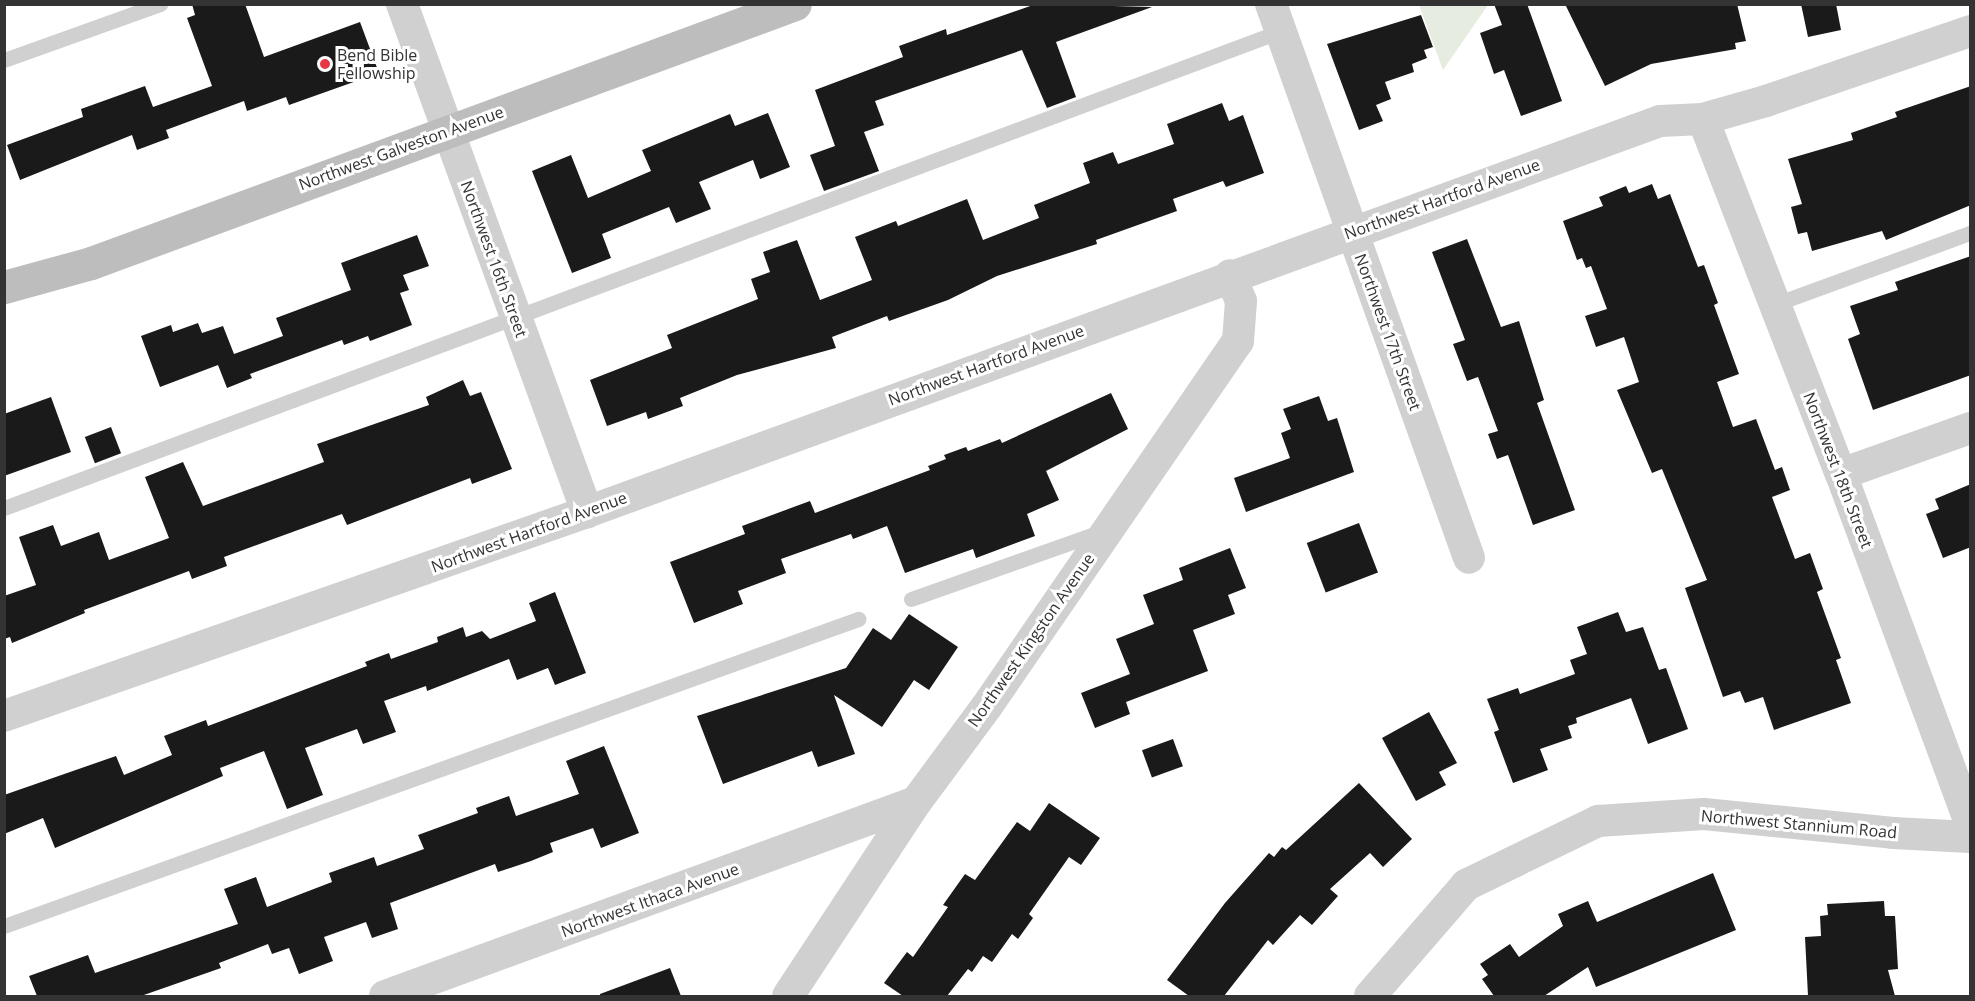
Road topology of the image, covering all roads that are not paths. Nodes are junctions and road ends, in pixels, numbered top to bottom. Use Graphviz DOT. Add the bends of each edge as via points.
graph roads {
  1 [pos="160,4"];
  2 [pos="402,4"];
  3 [pos="795,4"];
  4 [pos="1276,18"];
  5 [pos="1971,31"];
  6 [pos="4,60"];
  7 [pos="1703,119"];
  8 [pos="447,130"];
  9 [pos="1353,231"];
  10 [pos="1971,233"];
  11 [pos="1230,275"];
  12 [pos="4,287"];
  13 [pos="1773,304"];
  14 [pos="515,317"];
  15 [pos="1971,428"];
  16 [pos="1841,474"];
  17 [pos="4,508"];
  18 [pos="587,512"];
  19 [pos="1108,529"];
  20 [pos="1469,558"];
  21 [pos="911,600"];
  22 [pos="858,619"];
  23 [pos="4,716"];
  24 [pos="916,802"];
  25 [pos="1971,823"];
  26 [pos="1971,837"];
  27 [pos="4,926"];
  28 [pos="385,996"];
  29 [pos="788,996"];
  30 [pos="1370,996"];
  1 -- 6 [label="lane"];
  2 -- 8 [label="street, Northwest 16th Street"];
  3 -- 8 [label="street, Northwest Galveston Avenue"];
  4 -- 9 [label="street, Northwest 17th Street"];
  4 -- 14 [label="lane"];
  5 -- 7 [label="street, Northwest Hartford Avenue"];
  7 -- 9 [label="street, Northwest Hartford Avenue" via="1660,121"];
  7 -- 13 [label="street, Northwest 18th Street"];
  8 -- 12 [label="street, Northwest Galveston Avenue" via="91,263"];
  8 -- 14 [label="street, Northwest 16th Street"];
  9 -- 11 [label="street, Northwest Hartford Avenue"];
  9 -- 20 [label="street, Northwest 17th Street"];
  10 -- 13 [label="lane"];
  11 -- 18 [label="street, Northwest Hartford Avenue"];
  11 -- 19 [label="street, Northwest Kingston Avenue" via="1240,301 1238,341"];
  13 -- 16 [label="street, Northwest 18th Street"];
  14 -- 17 [label="lane"];
  14 -- 18 [label="street, Northwest 16th Street"];
  15 -- 16 [label="street"];
  16 -- 25 [label="street, Northwest 18th Street"];
  18 -- 23 [label="street, Northwest Hartford Avenue"];
  19 -- 21 [label="lane"];
  19 -- 24 [label="street, Northwest Kingston Avenue"];
  22 -- 27 [label="lane"];
  24 -- 28 [label="street, Northwest Ithaca Avenue"];
  24 -- 29 [label="street, Northwest Kingston Avenue"];
  26 -- 30 [label="street, Northwest Stannium Road" via="1704,814 1598,821 1466,885"];
}
